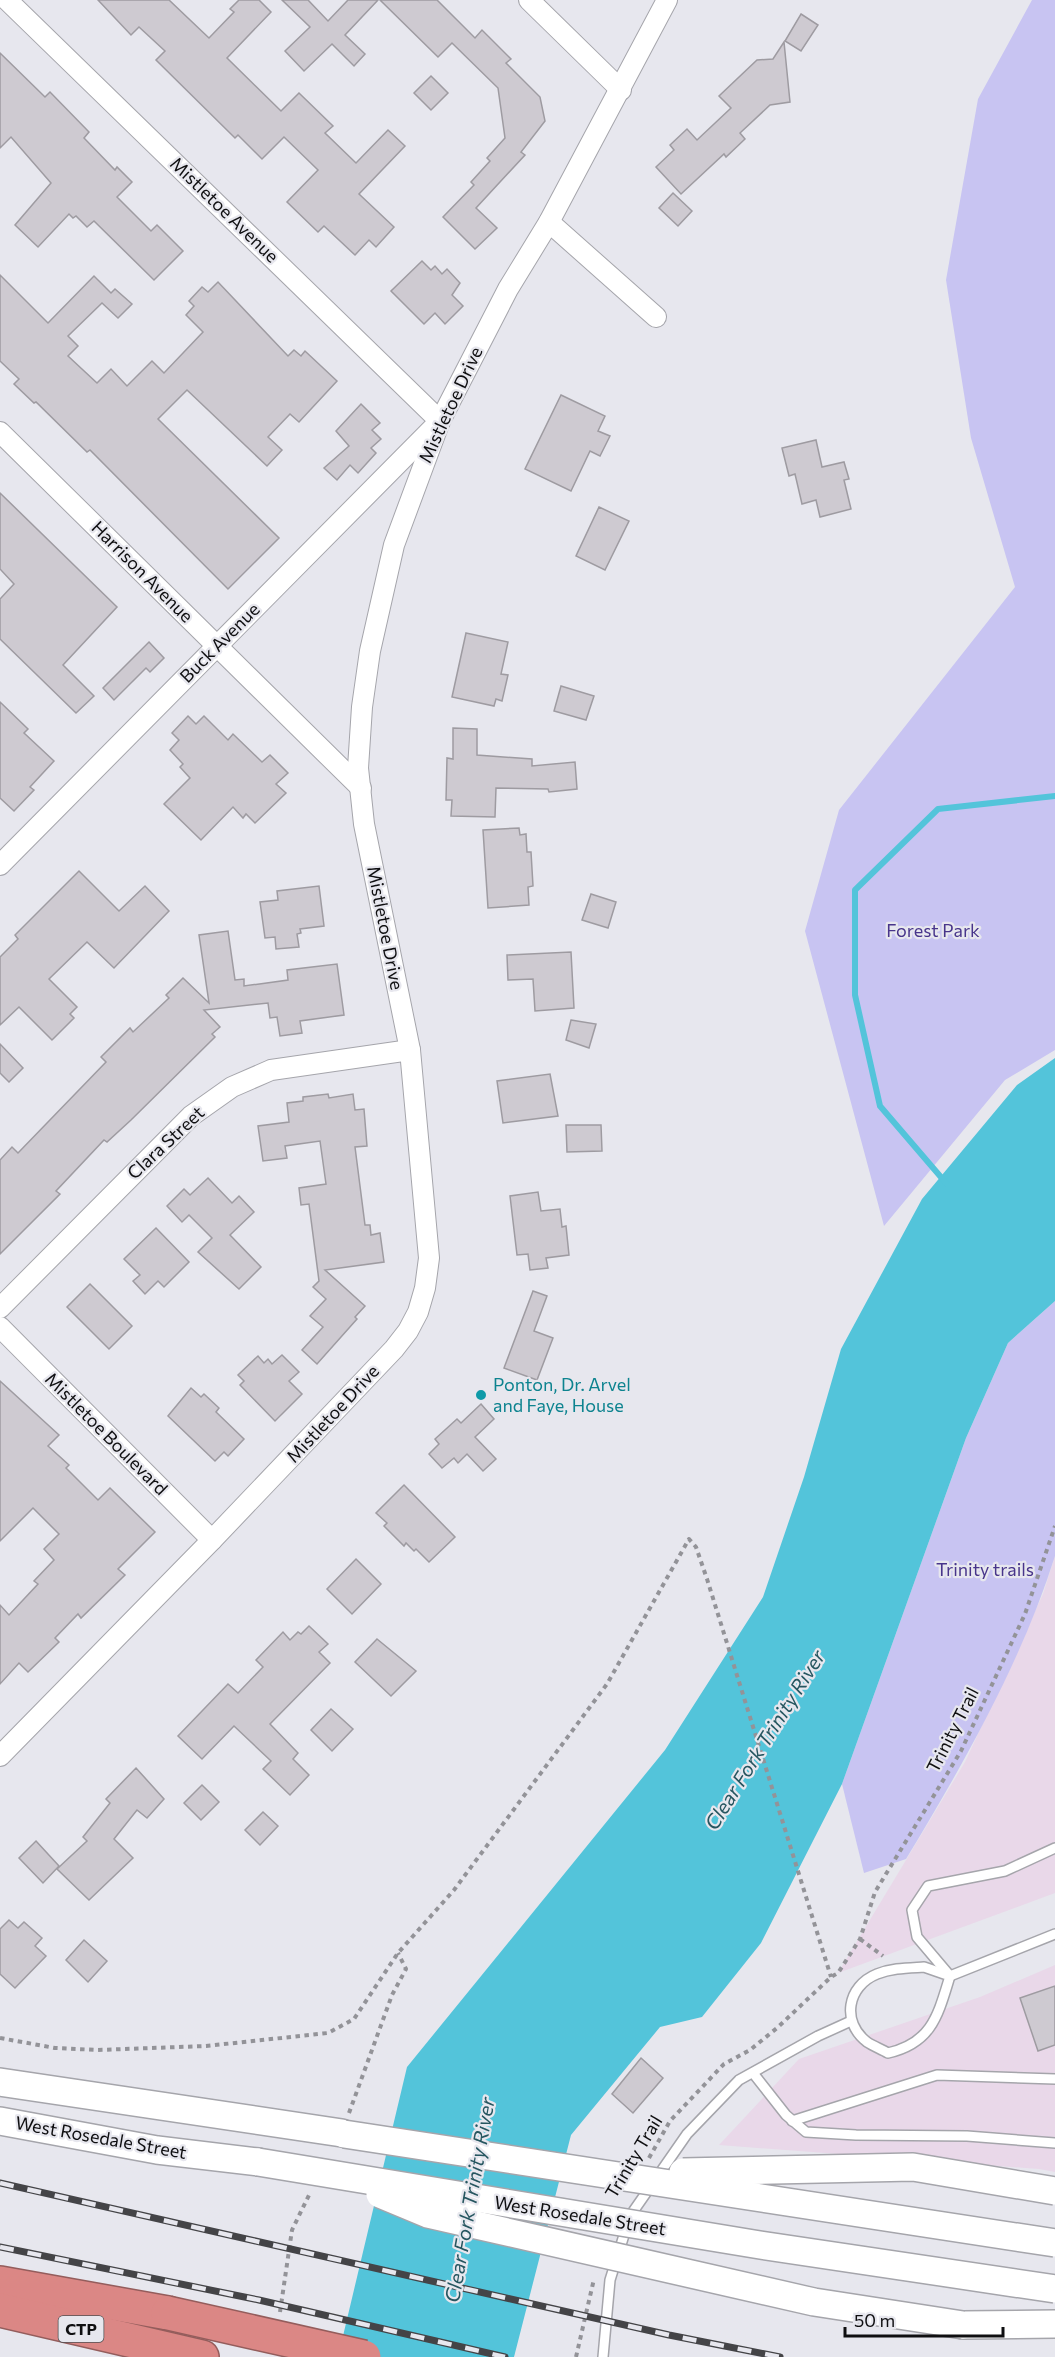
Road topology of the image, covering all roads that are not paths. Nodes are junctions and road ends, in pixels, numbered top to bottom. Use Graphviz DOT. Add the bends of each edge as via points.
graph roads {
  1 [pos="7,0"];
  2 [pos="529,0"];
  3 [pos="667,0"];
  4 [pos="621,90"];
  5 [pos="549,222"];
  6 [pos="656,316"];
  7 [pos="440,421"];
  8 [pos="0,432"];
  9 [pos="217,646"];
  10 [pos="361,788"];
  11 [pos="0,866"];
  12 [pos="410,1050"];
  13 [pos="0,1308"];
  14 [pos="0,1327"];
  15 [pos="212,1540"];
  16 [pos="0,1756"];
  17 [pos="1055,1848"];
  18 [pos="1055,1934"];
  19 [pos="950,1976"];
  20 [pos="851,2021"];
  21 [pos="753,2073"];
  22 [pos="1055,2079"];
  23 [pos="0,2082"];
  24 [pos="0,2121"];
  25 [pos="792,2121"];
  26 [pos="1055,2143"];
  27 [pos="619,2174"];
  28 [pos="340,2177"];
  29 [pos="1055,2191"];
  30 [pos="1055,2243"];
  31 [pos="0,2283"];
  32 [pos="1055,2289"];
  33 [pos="0,2310"];
  34 [pos="1055,2324"];
  35 [pos="202,2357"];
  36 [pos="364,2357"];
  37 [pos="603,2357"];
  1 -- 7 [label="street, Mistletoe Avenue"];
  2 -- 4 [label="street"];
  3 -- 4 [label="street, Mistletoe Drive"];
  4 -- 5 [label="street, Mistletoe Drive"];
  5 -- 6 [label="street"];
  5 -- 7 [label="street, Mistletoe Drive" via="508,289"];
  7 -- 9 [label="street, Buck Avenue"];
  7 -- 10 [label="street, Mistletoe Drive" via="394,545 370,651 362,707 358,768"];
  8 -- 9 [label="street, Harrison Avenue"];
  9 -- 10 [label="street, Harrison Avenue"];
  9 -- 11 [label="street, Buck Avenue"];
  10 -- 12 [label="street, Mistletoe Drive" via="364,824"];
  12 -- 13 [label="street, Clara Street" via="271,1070 232,1087 190,1116"];
  12 -- 15 [label="street, Mistletoe Drive" via="429,1258 418,1312 408,1331 350,1398"];
  14 -- 15 [label="street, Mistletoe Boulevard"];
  15 -- 16 [label="street, Mistletoe Drive"];
  17 -- 19 [label="lane" via="1005,1872 928,1886 912,1910 917,1937"];
  18 -- 19 [label="lane"];
  19 -- 20 [label="lane" via="924,1967 899,1968 876,1975 860,1985 850,2008"];
  19 -- 20 [label="lane" via="938,2014 927,2032 909,2049 888,2053 866,2041"];
  20 -- 21 [label="lane"];
  21 -- 25 [label="lane"];
  21 -- 37 [label="lane" via="739,2080 687,2134 630,2216 610,2280"];
  22 -- 25 [label="lane" via="937,2075"];
  23 -- 27 [label="main road, bridge"];
  24 -- 28 [label="main road, West Rosedale Street, bridge" via="157,2150"];
  25 -- 26 [label="lane" via="806,2132 967,2136"];
  27 -- 29 [label="main road, bridge" via="913,2167"];
  27 -- 30 [label="main road, bridge"];
  28 -- 32 [label="main road, West Rosedale Street, bridge"];
  28 -- 34 [label="main road, bridge" via="428,2214 814,2302 963,2325"];
  31 -- 36 [label="highway, bridge" via="168,2313"];
  33 -- 35 [label="highway, CTP"];
}
